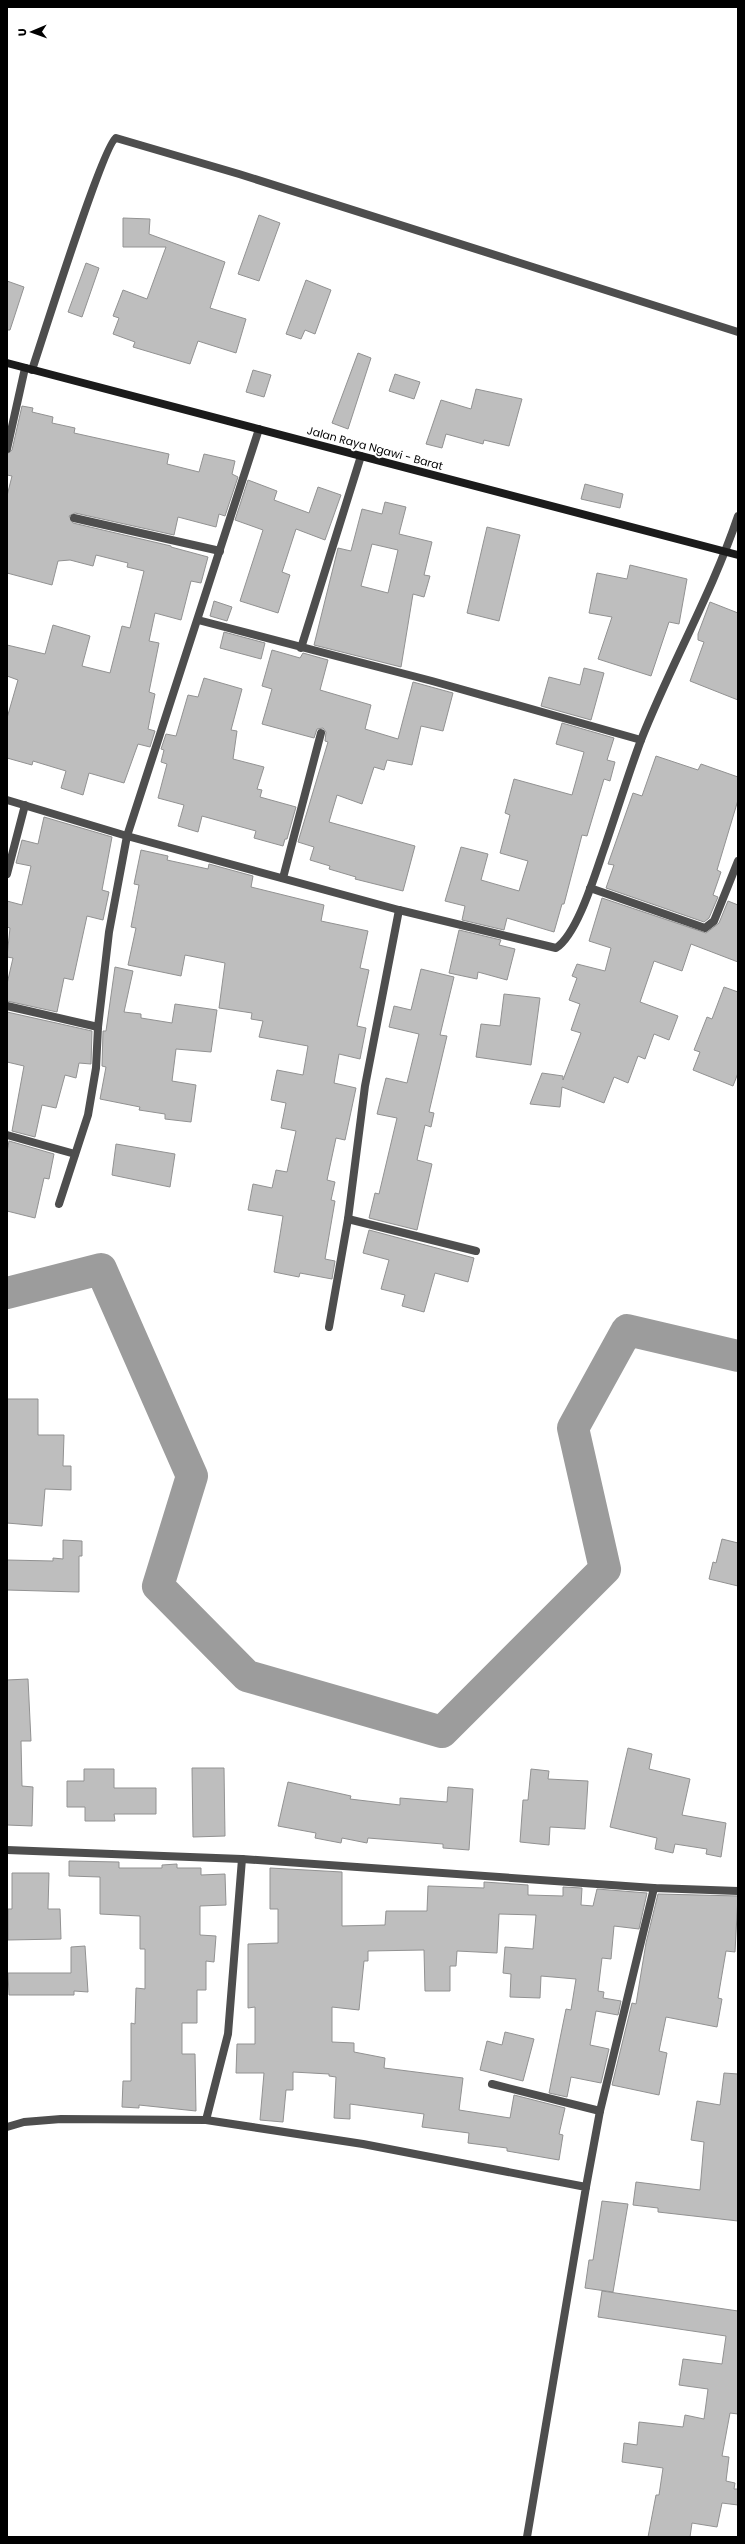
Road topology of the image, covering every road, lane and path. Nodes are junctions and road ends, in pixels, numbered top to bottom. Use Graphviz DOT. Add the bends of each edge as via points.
graph roads {
  1 [pos="738,332"];
  2 [pos="7,363"];
  3 [pos="28,369"];
  4 [pos="259,429"];
  5 [pos="7,448"];
  6 [pos="361,456"];
  7 [pos="738,516"];
  8 [pos="74,518"];
  9 [pos="220,551"];
  10 [pos="726,552"];
  11 [pos="738,555"];
  12 [pos="198,620"];
  13 [pos="301,648"];
  14 [pos="321,733"];
  15 [pos="641,740"];
  16 [pos="7,800"];
  17 [pos="25,805"];
  18 [pos="127,836"];
  19 [pos="738,860"];
  20 [pos="7,874"];
  21 [pos="283,878"];
  22 [pos="590,888"];
  23 [pos="399,910"];
  24 [pos="7,1006"];
  25 [pos="98,1027"];
  26 [pos="7,1135"];
  27 [pos="75,1154"];
  28 [pos="59,1204"];
  29 [pos="348,1219"];
  30 [pos="476,1252"];
  31 [pos="329,1327"];
  32 [pos="7,1850"];
  33 [pos="242,1859"];
  34 [pos="654,1888"];
  35 [pos="738,1890"];
  36 [pos="492,2084"];
  37 [pos="600,2111"];
  38 [pos="206,2120"];
  39 [pos="7,2127"];
  40 [pos="586,2187"];
  41 [pos="527,2537"];
  1 -- 3 [label="street" via="247,176 116,138 108,146"];
  2 -- 3 [label="main road, Jalan Raya Ngawi - Barat"];
  3 -- 4 [label="main road, Jalan Raya Ngawi - Barat"];
  3 -- 5 [label="street"];
  4 -- 6 [label="main road, Jalan Raya Ngawi - Barat"];
  4 -- 9 [label="street"];
  6 -- 10 [label="main road, Jalan Raya Ngawi - Barat"];
  6 -- 13 [label="street"];
  7 -- 10 [label="street"];
  8 -- 9 [label="street"];
  9 -- 12 [label="street"];
  10 -- 11 [label="main road, Jalan Raya Ngawi - Barat"];
  10 -- 15 [label="street"];
  12 -- 13 [label="street"];
  12 -- 18 [label="street"];
  13 -- 15 [label="street" via="432,681"];
  14 -- 21 [label="street"];
  15 -- 22 [label="street"];
  16 -- 17 [label="street"];
  17 -- 18 [label="street"];
  17 -- 20 [label="street"];
  18 -- 21 [label="street"];
  18 -- 25 [label="street" via="109,932"];
  19 -- 22 [label="street" via="714,920 705,928"];
  21 -- 23 [label="street"];
  22 -- 23 [label="street" via="563,944 556,948"];
  23 -- 29 [label="street" via="365,1086"];
  24 -- 25 [label="street"];
  25 -- 27 [label="street" via="96,1068 88,1115"];
  26 -- 27 [label="street"];
  27 -- 28 [label="street"];
  29 -- 30 [label="street"];
  29 -- 31 [label="street"];
  32 -- 33 [label="street"];
  33 -- 34 [label="street"];
  33 -- 38 [label="street" via="228,2034"];
  34 -- 35 [label="street"];
  34 -- 37 [label="street"];
  36 -- 37 [label="street"];
  37 -- 40 [label="street"];
  38 -- 39 [label="street" via="61,2119 24,2122"];
  38 -- 40 [label="street" via="363,2144"];
  40 -- 41 [label="street"];
}
